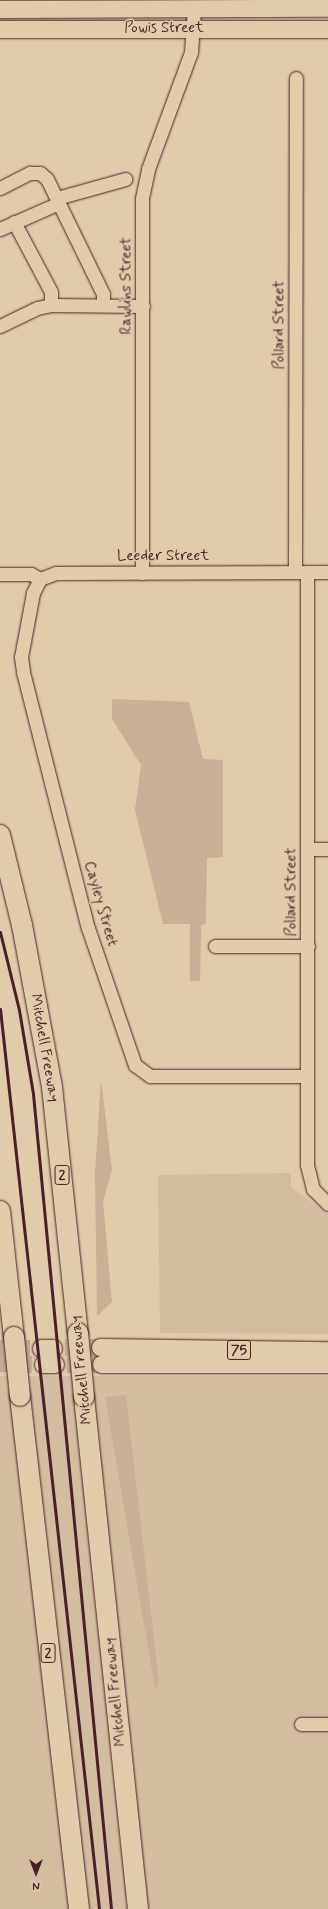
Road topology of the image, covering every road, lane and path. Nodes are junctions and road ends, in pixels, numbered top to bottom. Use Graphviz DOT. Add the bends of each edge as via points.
graph roads {
  1 [pos="328,8"];
  2 [pos="0,9"];
  3 [pos="194,9"];
  4 [pos="0,29"];
  5 [pos="194,29"];
  6 [pos="328,29"];
  7 [pos="296,78"];
  8 [pos="125,180"];
  9 [pos="0,188"];
  10 [pos="58,200"];
  11 [pos="14,222"];
  12 [pos="0,229"];
  13 [pos="51,305"];
  14 [pos="103,305"];
  15 [pos="143,306"];
  16 [pos="0,326"];
  17 [pos="301,572"];
  18 [pos="328,572"];
  19 [pos="142,573"];
  20 [pos="0,574"];
  21 [pos="40,579"];
  22 [pos="0,835"];
  23 [pos="328,848"];
  24 [pos="308,849"];
  25 [pos="215,946"];
  26 [pos="308,946"];
  27 [pos="306,1076"];
  28 [pos="328,1204"];
  29 [pos="0,1211"];
  30 [pos="100,1347"];
  31 [pos="328,1350"];
  32 [pos="101,1364"];
  33 [pos="328,1364"];
  34 [pos="301,1724"];
  35 [pos="328,1724"];
  36 [pos="79,1909"];
  37 [pos="138,1909"];
  1 -- 3 [label="main road, Powis Street"];
  2 -- 3 [label="main road, Powis Street"];
  3 -- 5 [label="street, Rawlins Street"];
  4 -- 5 [label="main road, Powis Street"];
  5 -- 6 [label="main road, Powis Street"];
  5 -- 15 [label="street, Rawlins Street" via="191,52 144,185"];
  7 -- 17 [label="street, Pollard Street"];
  8 -- 10 [label="street"];
  9 -- 10 [label="street" via="30,173 40,173"];
  10 -- 11 [label="street"];
  10 -- 14 [label="street" via="103,294"];
  11 -- 12 [label="street"];
  11 -- 13 [label="street" via="51,292"];
  13 -- 14 [label="street"];
  13 -- 16 [label="street" via="37,308"];
  14 -- 15 [label="street"];
  15 -- 19 [label="street, Rawlins Street"];
  17 -- 18 [label="street, Leeder Street"];
  17 -- 19 [label="street, Leeder Street"];
  17 -- 24 [label="street, Pollard Street"];
  19 -- 21 [label="street, Leeder Street" via="56,573"];
  20 -- 21 [label="street" via="31,574"];
  21 -- 27 [label="street, Cayley Street" via="33,593 21,657 23,672 88,928 136,1065 150,1076"];
  22 -- 37 [label="highway, Mitchell Freeway / 2, bridge" via="22,925 52,1086"];
  23 -- 24 [label="street"];
  24 -- 26 [label="street, Pollard Street"];
  25 -- 26 [label="street"];
  26 -- 27 [label="street, Pollard Street"];
  27 -- 28 [label="street, Pollard Street" via="308,1174 313,1189"];
  29 -- 36 [label="highway, 2, bridge"];
  30 -- 31 [label="main road, 75"];
  32 -- 33 [label="main road, 75"];
  34 -- 35 [label="street"];
}
